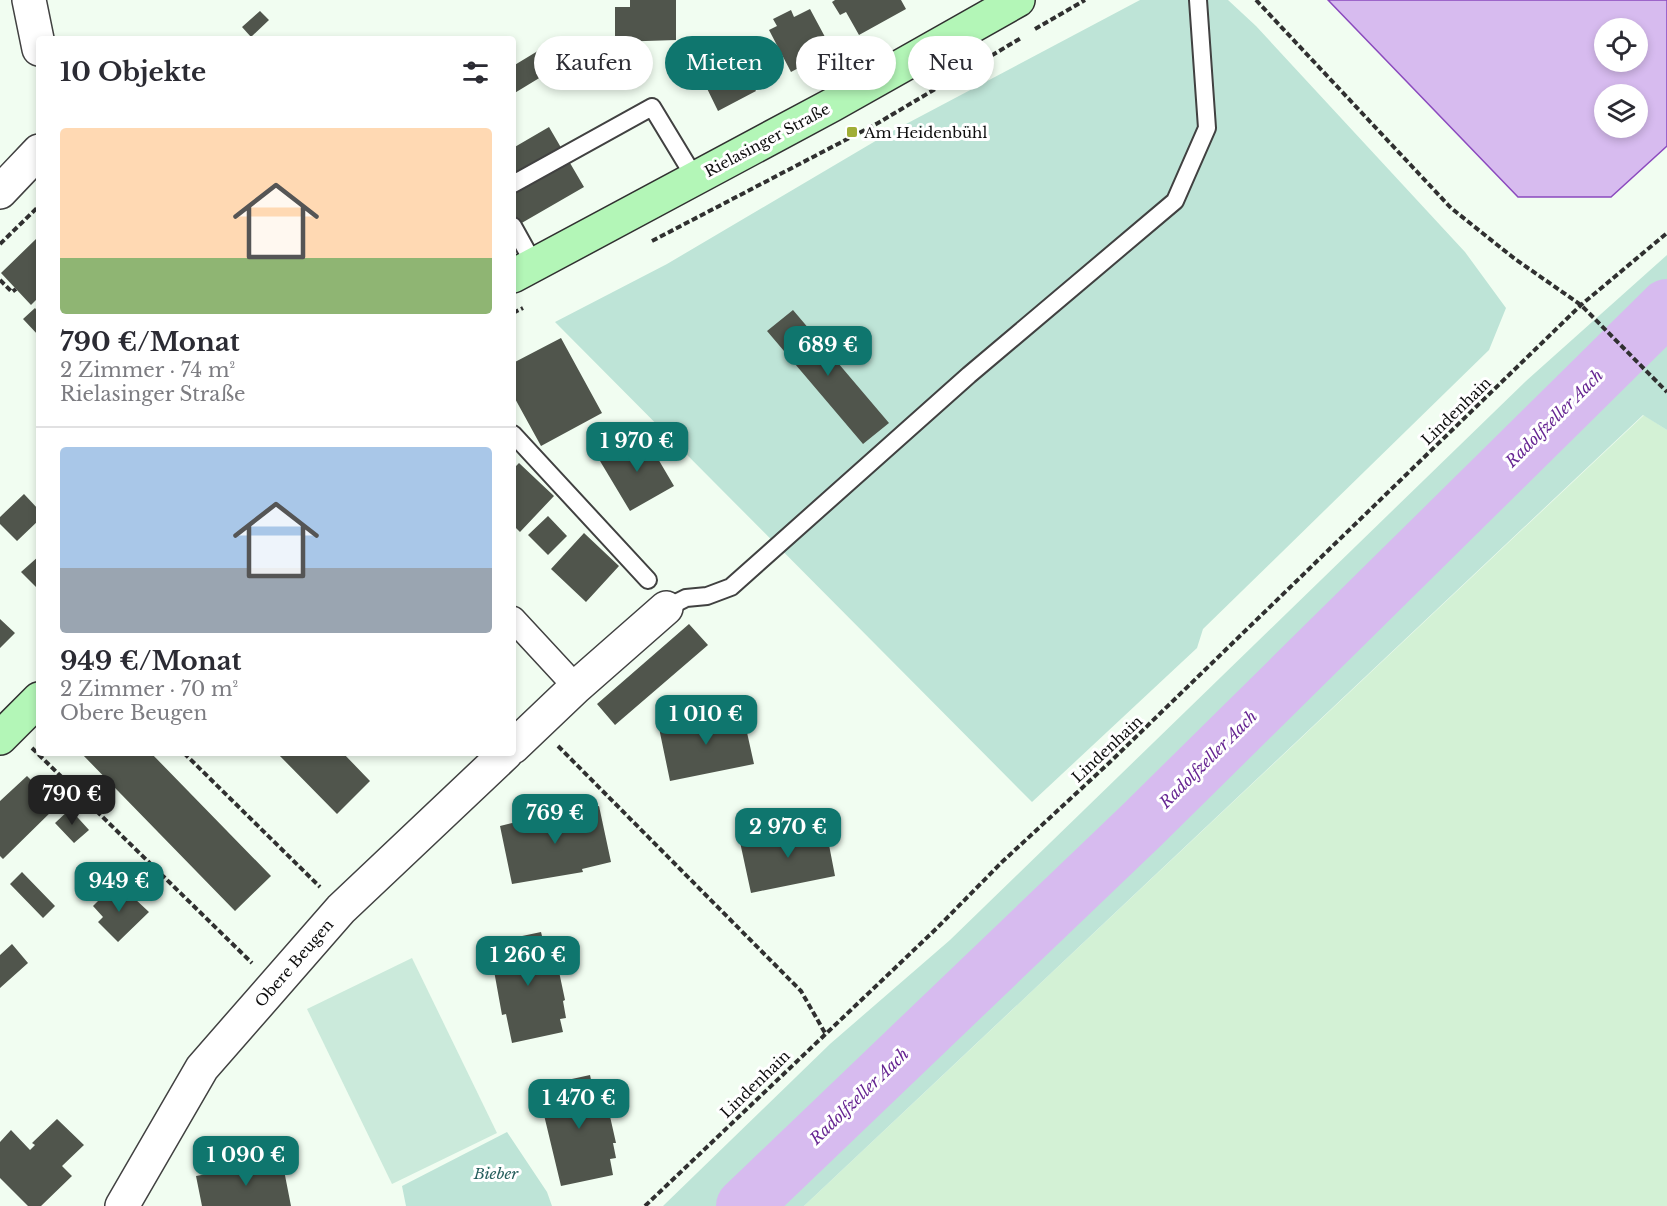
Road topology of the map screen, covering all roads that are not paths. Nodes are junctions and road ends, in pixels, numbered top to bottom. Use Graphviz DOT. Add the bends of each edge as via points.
graph roads {
  1 [pos="29,0"];
  2 [pos="1198,0"];
  3 [pos="1002,4"];
  4 [pos="36,36"];
  5 [pos="36,154"];
  6 [pos="695,178"];
  7 [pos="516,182"];
  8 [pos="0,192"];
  9 [pos="516,239"];
  10 [pos="523,270"];
  11 [pos="516,437"];
  12 [pos="648,580"];
  13 [pos="666,608"];
  14 [pos="516,622"];
  15 [pos="576,687"];
  16 [pos="36,702"];
  17 [pos="5,732"];
  18 [pos="525,736"];
  19 [pos="503,756"];
  20 [pos="122,1206"];
  1 -- 4 [label="street"];
  2 -- 13 [label="lane" via="1207,128 1175,201 969,375 731,587 707,597 686,598"];
  3 -- 6 [label="main road, Rielasinger Straße"];
  5 -- 8 [label="street"];
  6 -- 7 [label="lane" via="652,107"];
  6 -- 10 [label="main road, Rielasinger Straße"];
  9 -- 10 [label="lane"];
  11 -- 12 [label="lane"];
  13 -- 15 [label="street"];
  14 -- 15 [label="street"];
  15 -- 18 [label="street"];
  16 -- 17 [label="main road"];
  19 -- 20 [label="street, Obere Beugen" via="341,909 202,1068"];
}
